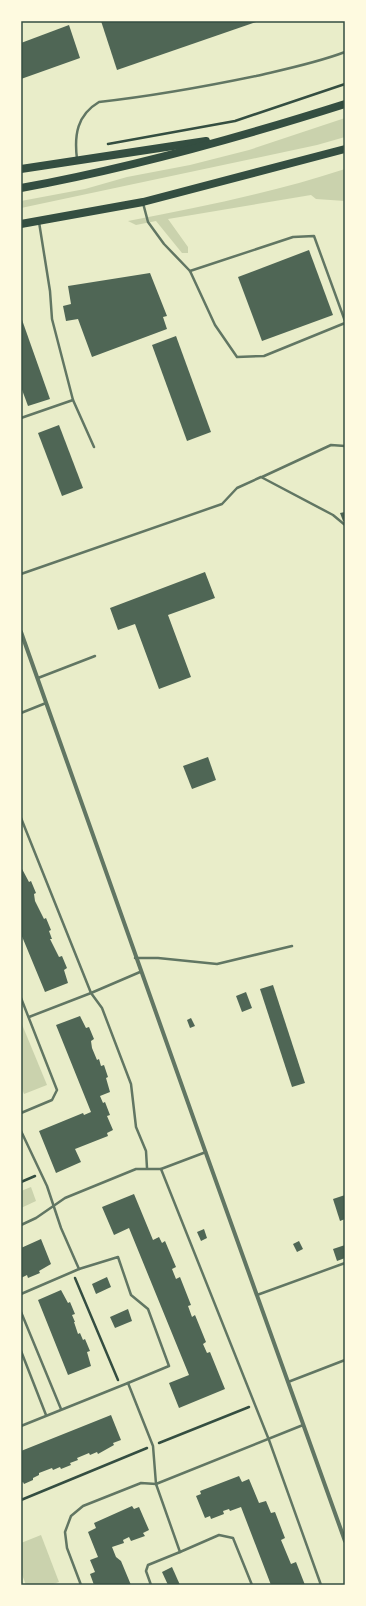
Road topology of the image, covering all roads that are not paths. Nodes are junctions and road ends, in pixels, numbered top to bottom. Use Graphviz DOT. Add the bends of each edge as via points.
graph roads {
  1 [pos="345,52"];
  2 [pos="345,104"];
  3 [pos="252,134"];
  4 [pos="342,150"];
  5 [pos="77,162"];
  6 [pos="21,170"];
  7 [pos="21,188"];
  8 [pos="143,202"];
  9 [pos="38,222"];
  10 [pos="21,224"];
  11 [pos="190,271"];
  12 [pos="345,322"];
  13 [pos="73,400"];
  14 [pos="21,418"];
  15 [pos="345,446"];
  16 [pos="94,447"];
  17 [pos="261,477"];
  18 [pos="345,525"];
  19 [pos="21,574"];
  20 [pos="21,632"];
  21 [pos="95,656"];
  22 [pos="37,678"];
  23 [pos="46,703"];
  24 [pos="21,713"];
  25 [pos="21,818"];
  26 [pos="292,946"];
  27 [pos="135,958"];
  28 [pos="140,972"];
  29 [pos="91,993"];
  30 [pos="21,998"];
  31 [pos="29,1017"];
  32 [pos="21,1113"];
  33 [pos="21,1131"];
  34 [pos="206,1152"];
  35 [pos="147,1168"];
  36 [pos="161,1169"];
  37 [pos="54,1204"];
  38 [pos="21,1225"];
  39 [pos="345,1263"];
  40 [pos="79,1269"];
  41 [pos="21,1294"];
  42 [pos="256,1294"];
  43 [pos="21,1312"];
  44 [pos="21,1351"];
  45 [pos="345,1360"];
  46 [pos="288,1382"];
  47 [pos="128,1383"];
  48 [pos="61,1409"];
  49 [pos="46,1415"];
  50 [pos="304,1425"];
  51 [pos="21,1426"];
  52 [pos="269,1440"];
  53 [pos="156,1484"];
  54 [pos="345,1541"];
  55 [pos="180,1552"];
  56 [pos="81,1585"];
  57 [pos="151,1585"];
  58 [pos="252,1585"];
  59 [pos="321,1585"];
  1 -- 5 [label="lane" via="205,87 164,95 99,102 82,116 78,126 75,140"];
  2 -- 3 [label="main road"];
  3 -- 5 [label="main road"];
  3 -- 7 [label="main road" via="142,163"];
  4 -- 8 [label="main road"];
  5 -- 6 [label="main road"];
  8 -- 9 [label="main road"];
  8 -- 11 [label="lane" via="148,222 164,244"];
  9 -- 10 [label="main road"];
  9 -- 13 [label="lane" via="50,291 52,319"];
  11 -- 12 [label="lane" via="216,325 237,357 264,356"];
  11 -- 12 [label="lane" via="293,237 314,236"];
  13 -- 14 [label="lane"];
  13 -- 16 [label="lane"];
  15 -- 17 [label="lane" via="331,445"];
  17 -- 18 [label="lane" via="333,515"];
  17 -- 19 [label="lane" via="237,488 222,504"];
  20 -- 22 [label="street"];
  21 -- 22 [label="lane"];
  22 -- 23 [label="street"];
  23 -- 24 [label="lane"];
  23 -- 27 [label="street"];
  25 -- 29 [label="lane"];
  26 -- 27 [label="lane" via="217,964"];
  27 -- 28 [label="street"];
  28 -- 29 [label="lane"];
  28 -- 34 [label="street"];
  29 -- 31 [label="lane"];
  29 -- 35 [label="lane" via="102,1008 131,1084 136,1127 146,1151"];
  30 -- 31 [label="lane"];
  31 -- 32 [label="lane" via="57,1090 52,1100"];
  33 -- 37 [label="lane"];
  34 -- 36 [label="lane"];
  34 -- 42 [label="street"];
  35 -- 36 [label="lane"];
  35 -- 37 [label="lane" via="136,1169"];
  36 -- 52 [label="lane"];
  37 -- 38 [label="lane" via="36,1218"];
  37 -- 40 [label="lane" via="61,1228"];
  39 -- 42 [label="lane"];
  40 -- 41 [label="lane"];
  40 -- 47 [label="lane" via="118,1257 131,1295 148,1309 169,1366"];
  42 -- 46 [label="street"];
  43 -- 48 [label="lane"];
  44 -- 49 [label="lane"];
  45 -- 46 [label="lane"];
  46 -- 50 [label="street"];
  47 -- 48 [label="lane"];
  47 -- 53 [label="lane" via="153,1446"];
  48 -- 49 [label="lane"];
  49 -- 51 [label="lane"];
  50 -- 52 [label="lane"];
  50 -- 54 [label="street"];
  52 -- 53 [label="lane"];
  52 -- 59 [label="lane"];
  53 -- 55 [label="lane"];
  53 -- 56 [label="lane" via="141,1483 83,1506 71,1516 65,1532 67,1548"];
  55 -- 57 [label="lane" via="148,1565 146,1571"];
  55 -- 58 [label="lane" via="219,1535 233,1538"];
}
